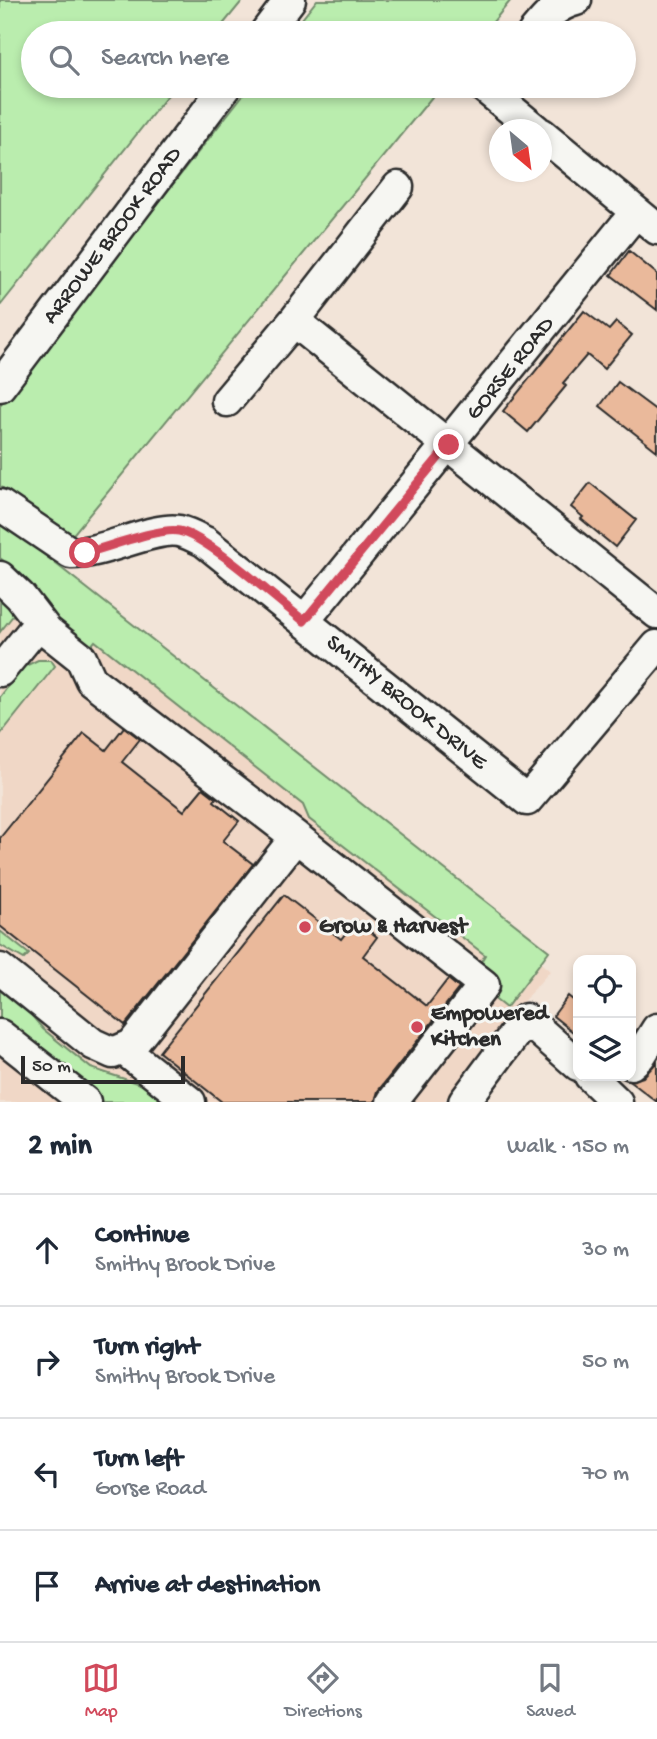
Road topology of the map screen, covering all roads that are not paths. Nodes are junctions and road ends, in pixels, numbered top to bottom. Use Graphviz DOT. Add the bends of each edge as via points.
graph roads {
  1 [pos="290,0"];
  2 [pos="572,1"];
  3 [pos="274,21"];
  4 [pos="543,21"];
  5 [pos="217,98"];
  6 [pos="497,98"];
  7 [pos="523,119"];
  8 [pos="552,143"];
  9 [pos="398,187"];
  10 [pos="647,220"];
  11 [pos="294,321"];
  12 [pos="0,386"];
  13 [pos="227,401"];
  14 [pos="449,445"];
  15 [pos="0,505"];
  16 [pos="0,577"];
  17 [pos="657,613"];
  18 [pos="304,621"];
  19 [pos="40,622"];
  20 [pos="657,646"];
  21 [pos="0,671"];
  22 [pos="296,837"];
  23 [pos="0,969"];
  24 [pos="657,1029"];
  25 [pos="0,1035"];
  26 [pos="122,1049"];
  27 [pos="636,1060"];
  28 [pos="573,1061"];
  29 [pos="85,1102"];
  30 [pos="190,1102"];
  31 [pos="393,1102"];
  32 [pos="464,1102"];
  1 -- 3 [label="street"];
  2 -- 4 [label="street" via="563,3"];
  5 -- 12 [label="street, ARROWE BROOK ROAD"];
  6 -- 7 [label="street"];
  8 -- 10 [label="street"];
  9 -- 11 [label="street"];
  10 -- 14 [label="street, GORSE ROAD"];
  11 -- 13 [label="street"];
  11 -- 14 [label="street"];
  14 -- 17 [label="street"];
  14 -- 18 [label="street, GORSE ROAD"];
  15 -- 18 [label="street, SMITHY BROOK DRIVE" via="72,553 162,532 192,535"];
  16 -- 19 [label="street"];
  18 -- 20 [label="street, SMITHY BROOK DRIVE" via="527,800"];
  19 -- 21 [label="street"];
  19 -- 22 [label="street" via="81,658 90,680"];
  22 -- 26 [label="street" via="132,1045"];
  22 -- 31 [label="street" via="484,985"];
  23 -- 26 [label="street" via="93,1044 113,1053"];
  24 -- 27 [label="street"];
  25 -- 29 [label="street"];
  26 -- 30 [label="street"];
  28 -- 32 [label="street" via="526,1019"];
}
